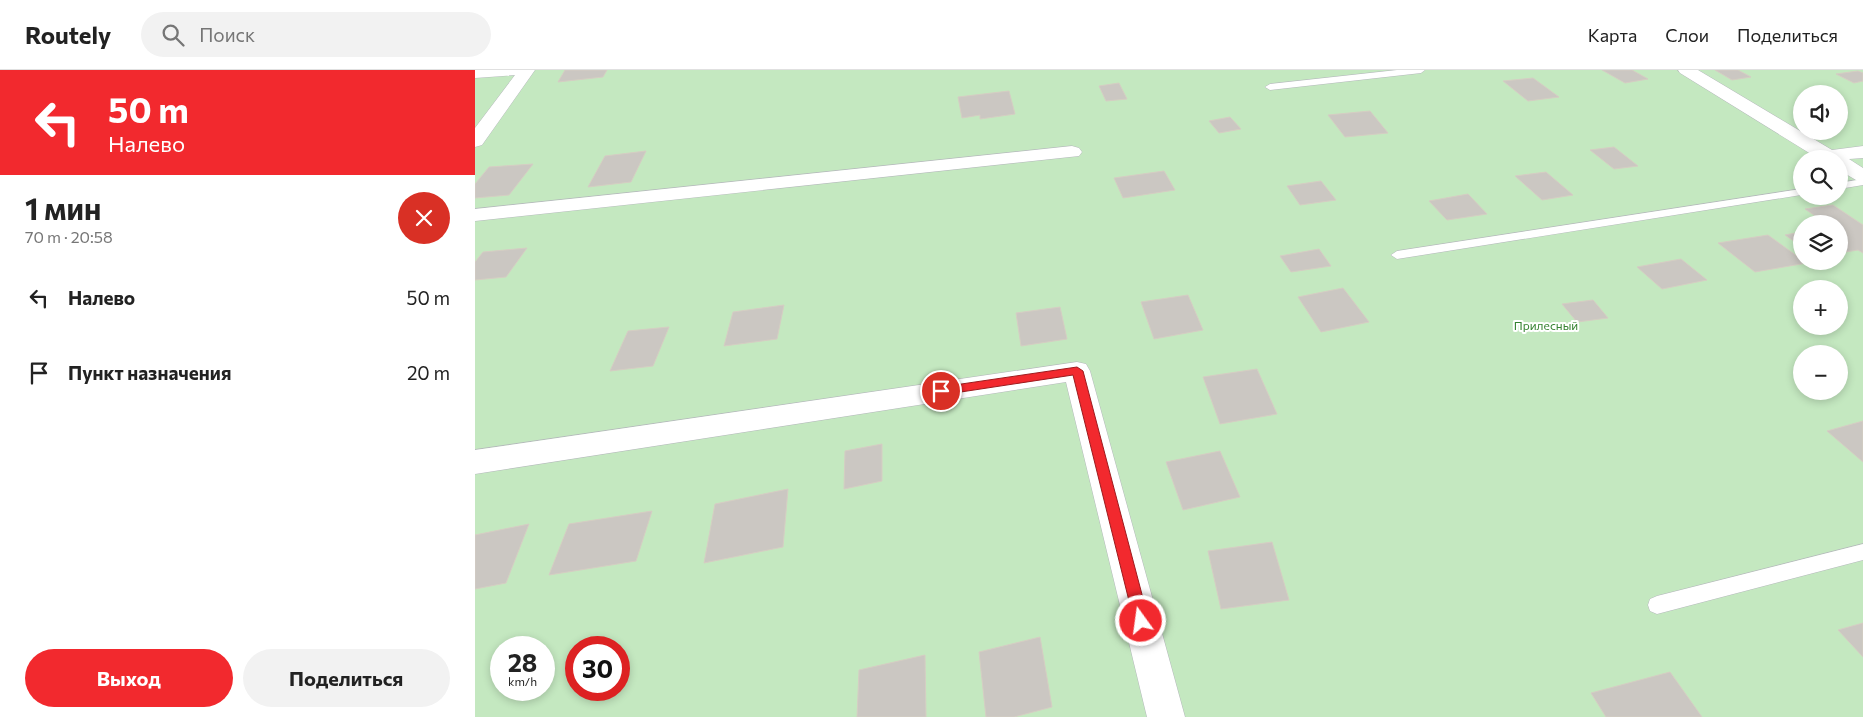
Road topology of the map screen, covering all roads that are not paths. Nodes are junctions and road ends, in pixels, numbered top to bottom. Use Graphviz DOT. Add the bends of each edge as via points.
graph roads {
  1 [pos="515,70"];
  2 [pos="527,70"];
  3 [pos="1421,70"];
  4 [pos="1686,70"];
  5 [pos="475,73"];
  6 [pos="1270,87"];
  7 [pos="475,141"];
  8 [pos="1819,150"];
  9 [pos="1072,152"];
  10 [pos="1863,152"];
  11 [pos="1848,156"];
  12 [pos="1848,167"];
  13 [pos="1863,176"];
  14 [pos="1863,182"];
  15 [pos="1848,184"];
  16 [pos="1793,193"];
  17 [pos="475,215"];
  18 [pos="1397,255"];
  19 [pos="475,462"];
  20 [pos="1863,552"];
  21 [pos="1657,605"];
  22 [pos="1166,717"];
  1 -- 5 [label="street"];
  2 -- 7 [label="street"];
  3 -- 6 [label="lane"];
  4 -- 8 [label="street"];
  9 -- 17 [label="street"];
  10 -- 11 [label="street"];
  12 -- 13 [label="street"];
  14 -- 15 [label="lane"];
  16 -- 18 [label="lane"];
  19 -- 22 [label="street" via="1077,371"];
  20 -- 21 [label="lane"];
}
